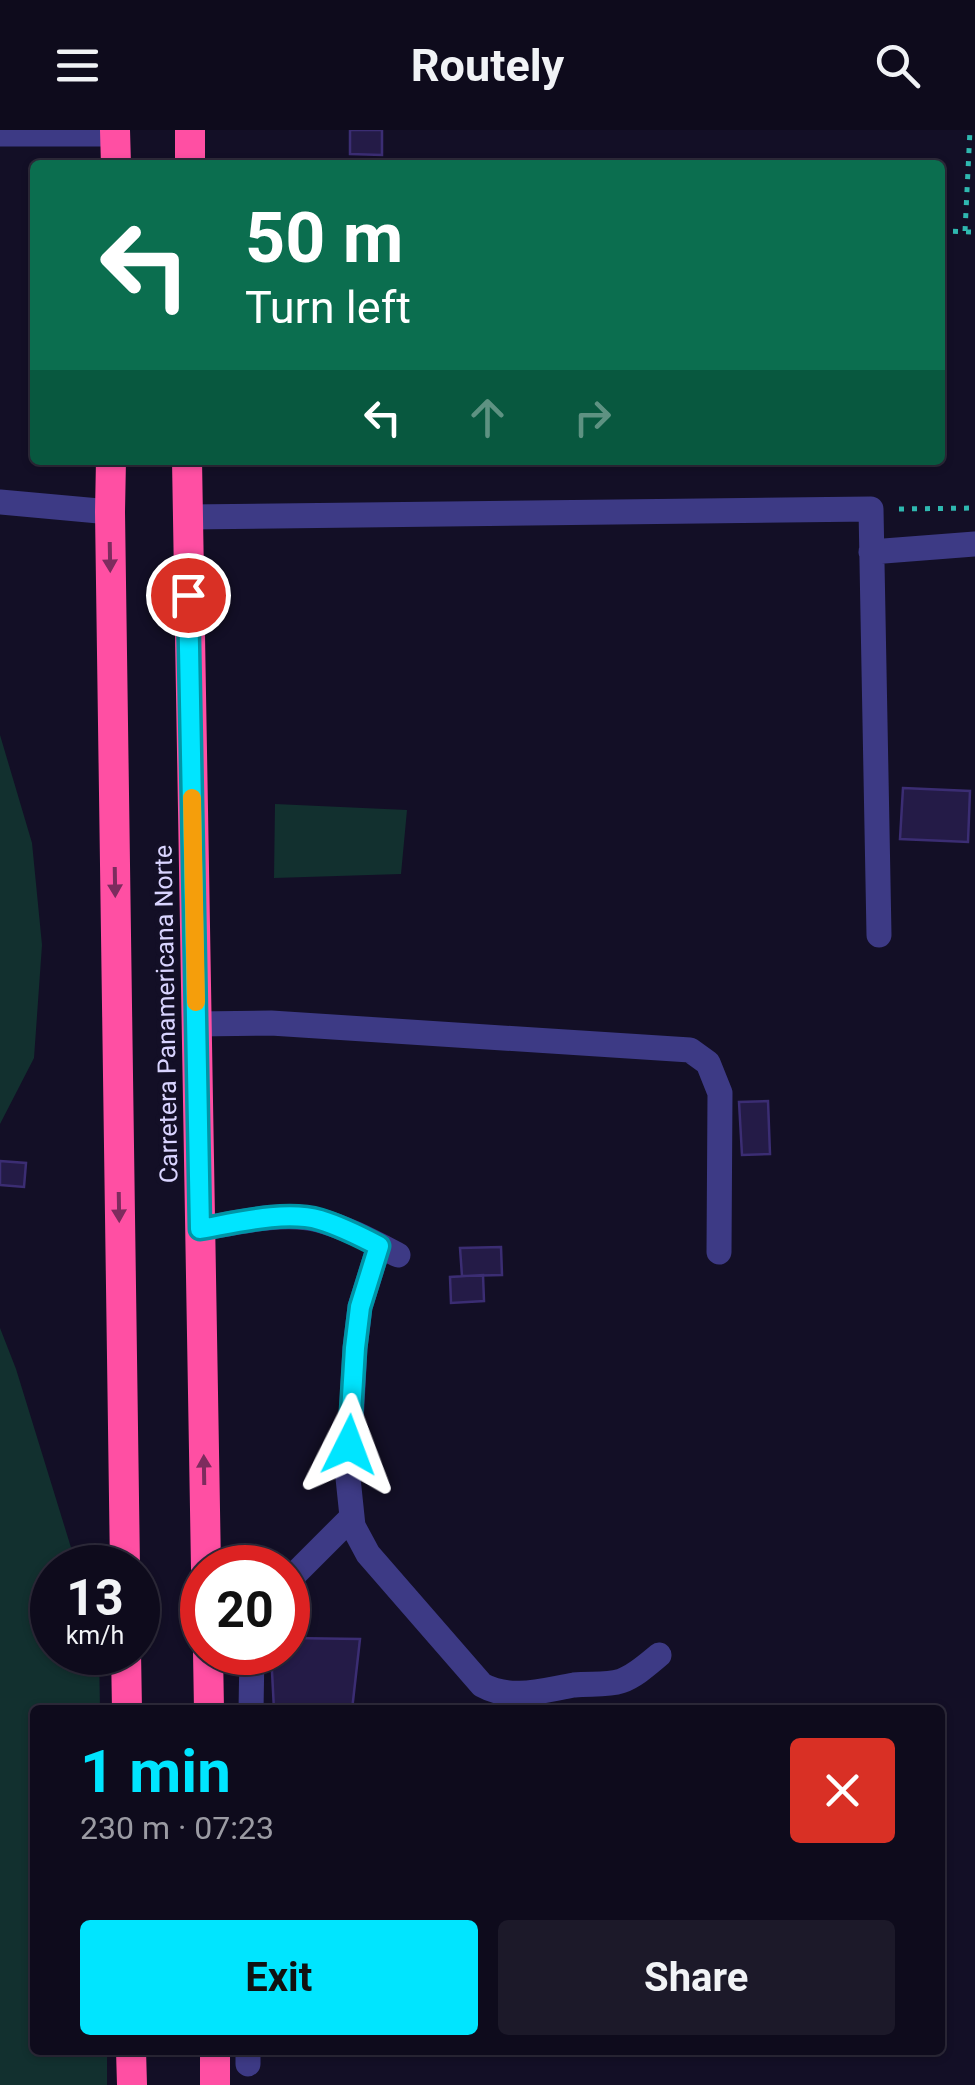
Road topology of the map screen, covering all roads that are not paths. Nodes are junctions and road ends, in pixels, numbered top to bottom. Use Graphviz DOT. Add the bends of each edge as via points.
graph roads {
  1 [pos="190,130"];
  2 [pos="115,132"];
  3 [pos="0,134"];
  4 [pos="116,160"];
  5 [pos="190,160"];
  6 [pos="111,465"];
  7 [pos="187,465"];
  8 [pos="0,502"];
  9 [pos="110,512"];
  10 [pos="187,517"];
  11 [pos="975,544"];
  12 [pos="871,552"];
  13 [pos="879,936"];
  14 [pos="196,1024"];
  15 [pos="200,1229"];
  16 [pos="719,1252"];
  17 [pos="352,1518"];
  18 [pos="124,1545"];
  19 [pos="206,1545"];
  20 [pos="310,1559"];
  21 [pos="659,1655"];
  22 [pos="126,1675"];
  23 [pos="208,1675"];
  24 [pos="251,1675"];
  25 [pos="126,1705"];
  26 [pos="208,1705"];
  27 [pos="250,1705"];
  28 [pos="132,2055"];
  29 [pos="215,2055"];
  30 [pos="132,2085"];
  31 [pos="215,2085"];
  1 -- 5 [label="highway"];
  2 -- 3 [label="lane"];
  2 -- 4 [label="highway"];
  6 -- 9 [label="highway, Carretera Panamericana Norte"];
  7 -- 10 [label="highway, Carretera Panamericana Norte"];
  8 -- 9 [label="lane"];
  9 -- 18 [label="highway, Carretera Panamericana Norte, one-way"];
  10 -- 12 [label="lane" via="871,509"];
  10 -- 14 [label="highway, Carretera Panamericana Norte"];
  11 -- 12 [label="lane"];
  12 -- 13 [label="lane"];
  14 -- 15 [label="highway, Carretera Panamericana Norte"];
  14 -- 16 [label="lane" via="690,1050 708,1063 720,1093"];
  15 -- 17 [label="lane" via="260,1219 318,1220 388,1250 360,1307 348,1478"];
  19 -- 15 [label="highway, Carretera Panamericana Norte, one-way"];
  17 -- 20 [label="lane"];
  17 -- 21 [label="lane" via="368,1554 489,1690 525,1694 616,1683"];
  22 -- 25 [label="highway"];
  23 -- 26 [label="highway"];
  24 -- 27 [label="lane"];
  28 -- 30 [label="highway"];
  29 -- 31 [label="highway"];
}
